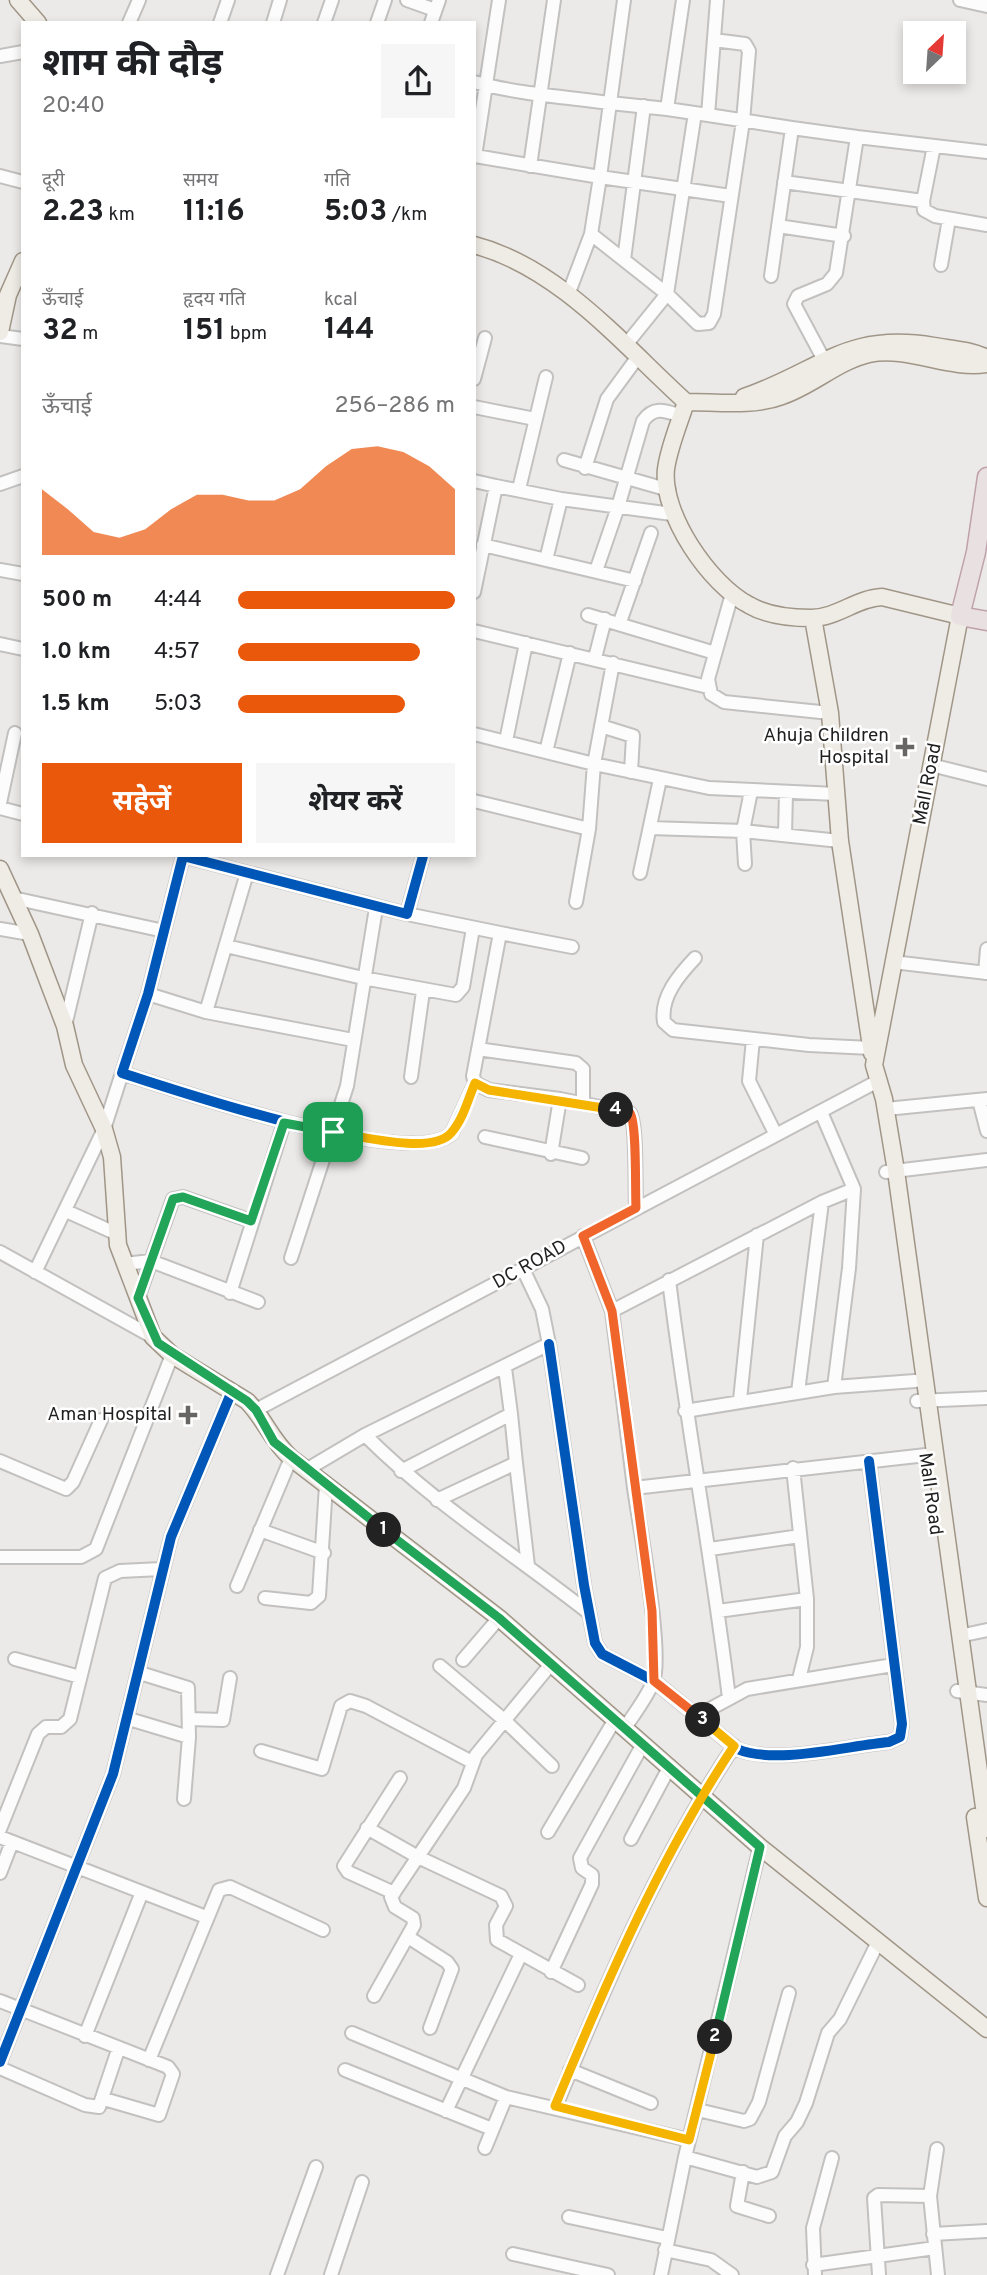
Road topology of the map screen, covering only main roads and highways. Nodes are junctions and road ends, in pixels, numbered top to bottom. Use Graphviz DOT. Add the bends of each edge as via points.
graph roads {
  1 [pos="18,0"];
  2 [pos="36,21"];
  3 [pos="476,246"];
  4 [pos="21,266"];
  5 [pos="0,334"];
  6 [pos="987,358"];
  7 [pos="987,365"];
  8 [pos="732,401"];
  9 [pos="684,409"];
  10 [pos="987,477"];
  11 [pos="981,553"];
  12 [pos="960,616"];
  13 [pos="813,618"];
  14 [pos="987,621"];
  15 [pos="0,869"];
  16 [pos="877,1079"];
  17 [pos="891,1171"];
  18 [pos="922,1401"];
  19 [pos="930,1455"];
  20 [pos="962,1691"];
  21 [pos="987,1829"];
  22 [pos="987,1898"];
  23 [pos="987,2029"];
  1 -- 2 [label="main road"];
  3 -- 9 [label="main road" via="529,268 568,295 625,346"];
  4 -- 5 [label="main road" via="8,295"];
  6 -- 8 [label="main road" via="888,341 849,349"];
  7 -- 8 [label="main road" via="888,352 869,354 784,396 763,402"];
  8 -- 9 [label="main road"];
  9 -- 13 [label="main road" via="666,471 673,514 699,558 732,594 750,606"];
  10 -- 11 [label="highway, Mall Road"];
  11 -- 12 [label="highway, Mall Road"];
  12 -- 13 [label="main road" via="872,597 835,614"];
  12 -- 14 [label="highway"];
  12 -- 16 [label="main road, Mall Road" via="893,962"];
  13 -- 16 [label="main road" via="830,713 840,841"];
  15 -- 23 [label="main road" via="65,1026 74,1065 104,1129 112,1157 116,1233 153,1337 172,1355 256,1410 274,1442 291,1458 499,1618 760,1847"];
  16 -- 17 [label="main road, Mall Road" via="886,1110"];
  16 -- 17 [label="main road, Mall Road" via="875,1109"];
  17 -- 18 [label="main road, Mall Road"];
  17 -- 18 [label="main road, Mall Road" via="915,1381"];
  18 -- 19 [label="main road, Mall Road"];
  19 -- 20 [label="main road, Mall Road"];
  19 -- 20 [label="main road, Mall Road" via="959,1636"];
  20 -- 21 [label="main road, Mall Road"];
  20 -- 22 [label="main road, Mall Road"];
}
